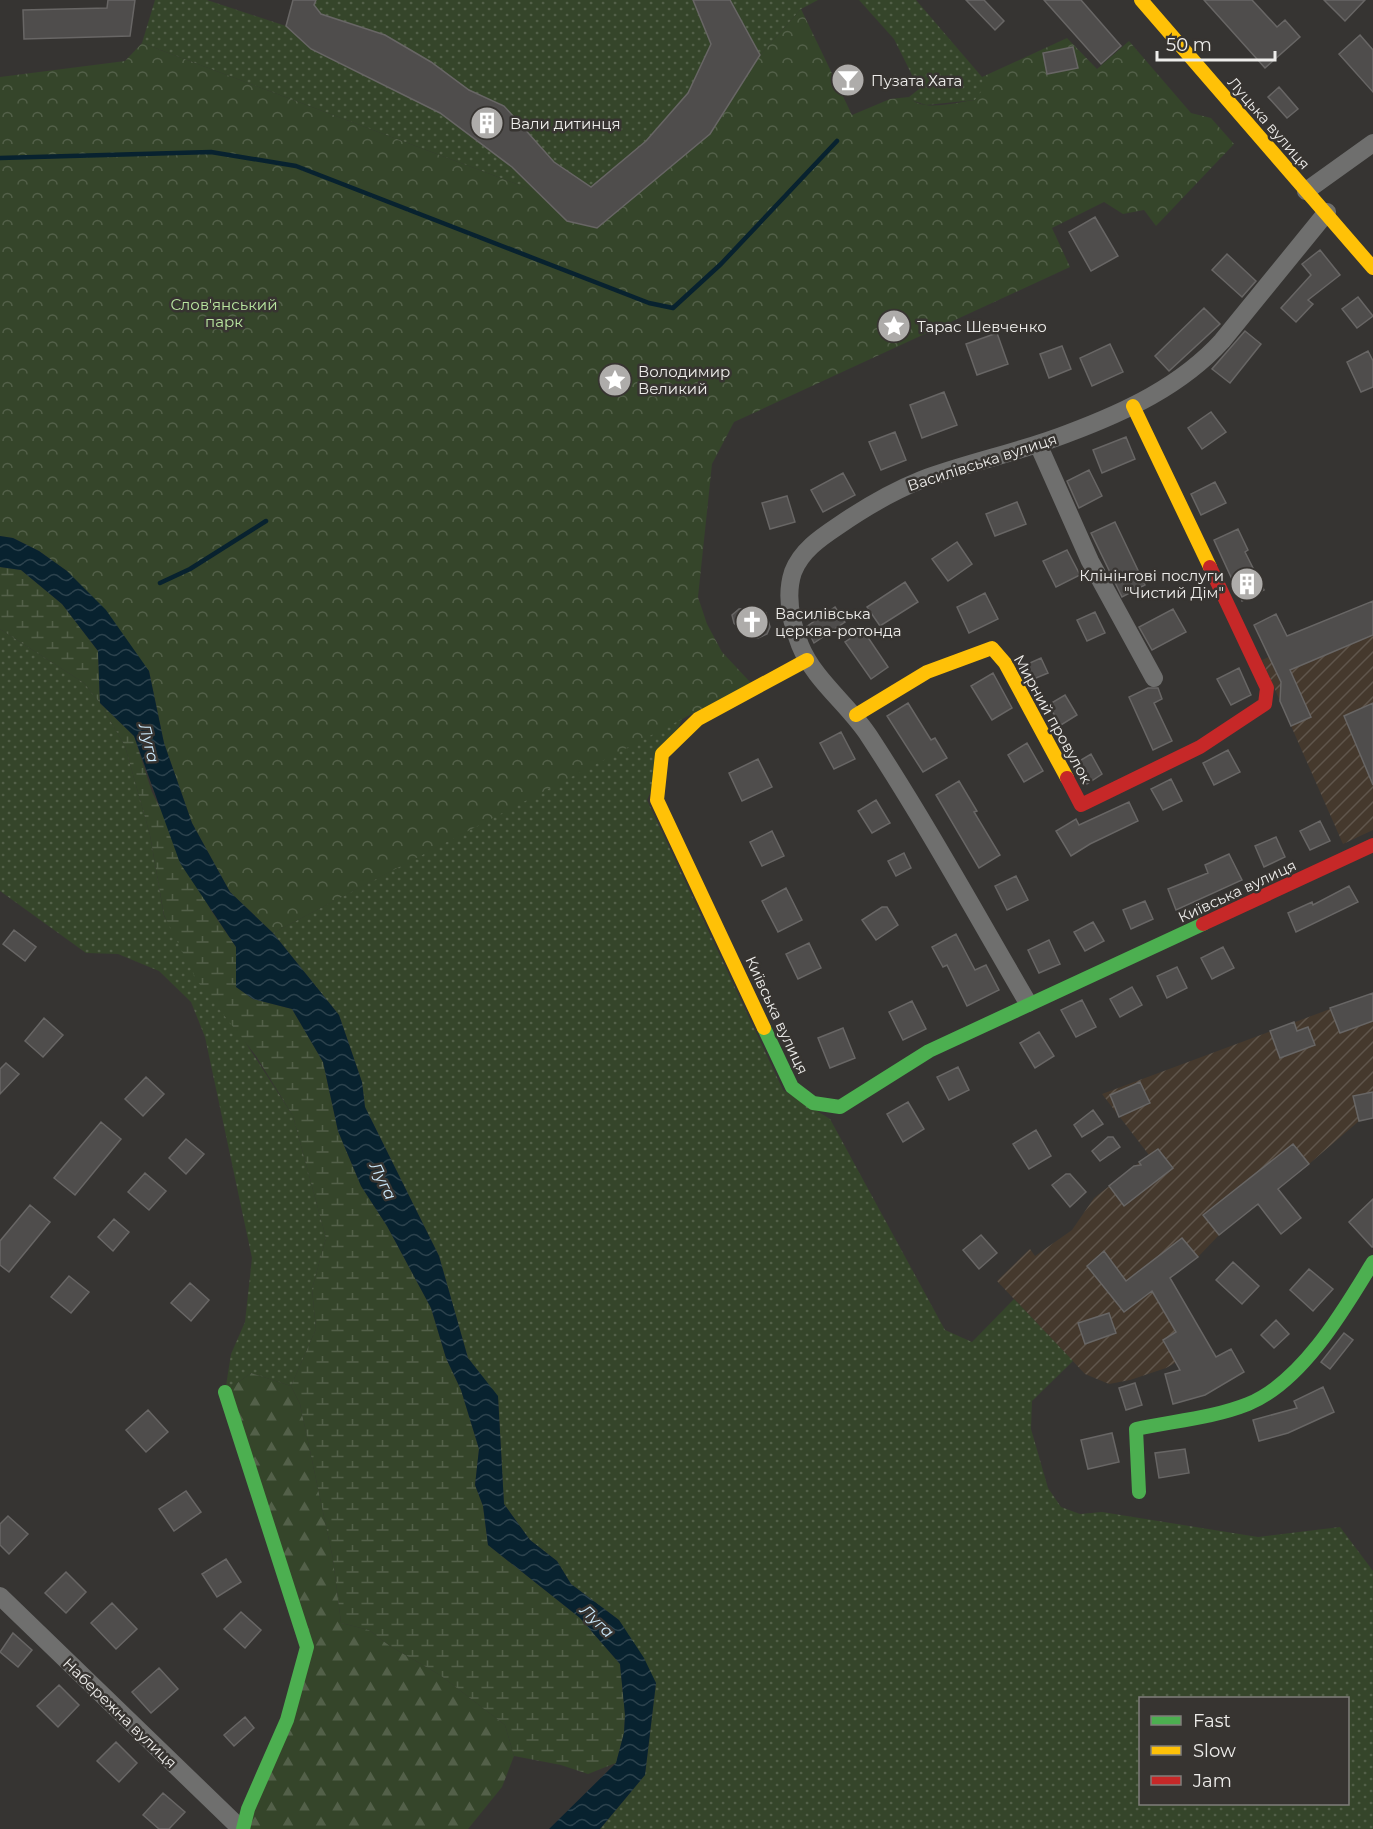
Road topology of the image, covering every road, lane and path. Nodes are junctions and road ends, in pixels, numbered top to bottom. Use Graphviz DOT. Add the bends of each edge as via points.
graph roads {
  1 [pos="1141,0"];
  2 [pos="1373,143"];
  3 [pos="1306,191"];
  4 [pos="1327,212"];
  5 [pos="1373,268"];
  6 [pos="1133,406"];
  7 [pos="1038,444"];
  8 [pos="807,660"];
  9 [pos="1154,678"];
  10 [pos="856,716"];
  11 [pos="1373,846"];
  12 [pos="1028,1003"];
  13 [pos="1373,1262"];
  14 [pos="225,1392"];
  15 [pos="1139,1492"];
  16 [pos="0,1596"];
  17 [pos="242,1829"];
  1 -- 3 [label="street, Луцька вулиця"];
  2 -- 3 [label="street"];
  3 -- 4 [label="street, Луцька вулиця"];
  4 -- 5 [label="street, Луцька вулиця"];
  4 -- 6 [label="street, Василівська вулиця" via="1206,359"];
  6 -- 7 [label="street, Василівська вулиця"];
  6 -- 10 [label="street, Мирний провулок" via="1267,688 1265,704 1184,755 1081,805 1005,663 992,648 927,672"];
  7 -- 8 [label="street, Василівська вулиця" via="920,480 885,496 813,543 794,570 789,596 795,629"];
  7 -- 9 [label="street" via="1090,561"];
  8 -- 10 [label="street, Василівська вулиця"];
  8 -- 12 [label="street, Київська вулиця" via="698,719 662,754 657,800 792,1087 813,1103 840,1107 929,1051"];
  10 -- 12 [label="street, Василівська вулиця" via="911,801"];
  11 -- 12 [label="street, Київська вулиця"];
  13 -- 15 [label="street" via="1295,1373 1273,1391 1249,1404 1136,1429"];
  14 -- 17 [label="street" via="307,1647 286,1720"];
  16 -- 17 [label="street, Набережна вулиця"];
}
